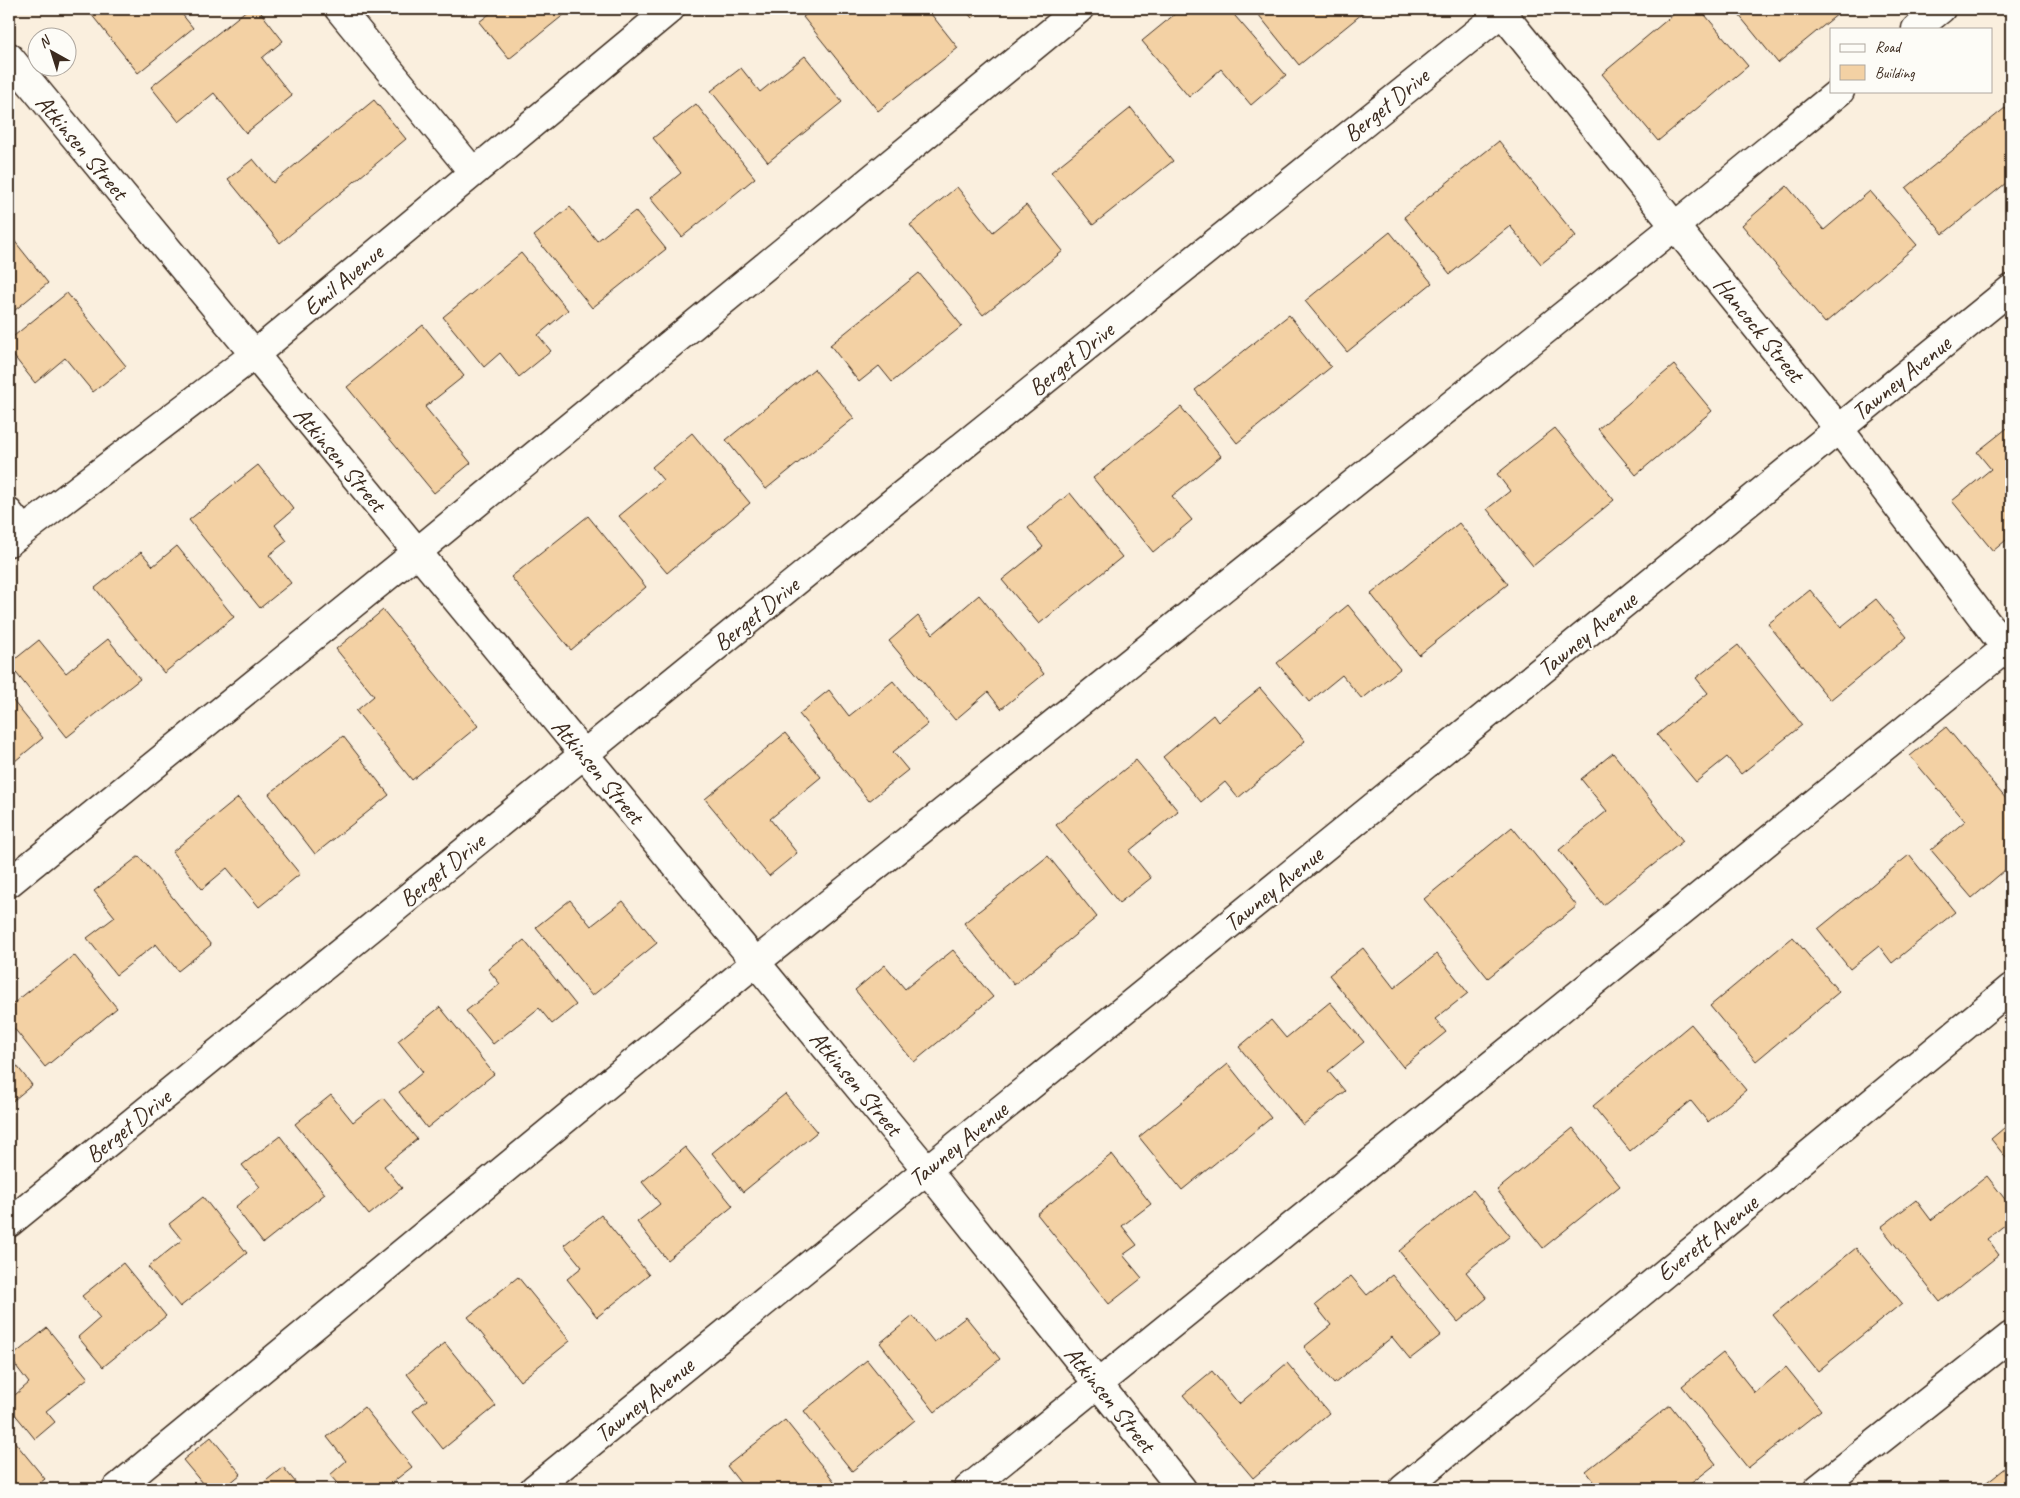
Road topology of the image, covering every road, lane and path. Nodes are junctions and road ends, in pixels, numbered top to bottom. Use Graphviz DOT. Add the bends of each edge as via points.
graph roads {
  1 [pos="339,9"];
  2 [pos="670,9"];
  3 [pos="1079,9"];
  4 [pos="1941,9"];
  5 [pos="1503,10"];
  6 [pos="1917,28"];
  7 [pos="9,58"];
  8 [pos="1839,92"];
  9 [pos="473,172"];
  10 [pos="1675,226"];
  11 [pos="2011,289"];
  12 [pos="254,354"];
  13 [pos="1839,429"];
  14 [pos="13,529"];
  15 [pos="417,552"];
  16 [pos="2010,649"];
  17 [pos="584,755"];
  18 [pos="9,883"];
  19 [pos="756,962"];
  20 [pos="2011,988"];
  21 [pos="927,1170"];
  22 [pos="9,1223"];
  23 [pos="2011,1336"];
  24 [pos="1098,1384"];
  25 [pos="116,1489"];
  26 [pos="534,1489"];
  27 [pos="968,1489"];
  28 [pos="1182,1489"];
  29 [pos="1403,1489"];
  30 [pos="1818,1489"];
  1 -- 9 [label="street"];
  2 -- 9 [label="street, Emil Avenue"];
  3 -- 15 [label="street"];
  4 -- 6 [label="street"];
  5 -- 10 [label="street, Hancock Street"];
  5 -- 17 [label="street, Berget Drive"];
  7 -- 12 [label="street, Atkinsen Street"];
  8 -- 10 [label="street"];
  9 -- 12 [label="street, Emil Avenue"];
  10 -- 13 [label="street, Hancock Street"];
  10 -- 19 [label="street"];
  11 -- 13 [label="street, Tawney Avenue"];
  12 -- 14 [label="street, Emil Avenue"];
  12 -- 15 [label="street, Atkinsen Street"];
  13 -- 16 [label="street, Hancock Street"];
  13 -- 21 [label="street, Tawney Avenue"];
  15 -- 17 [label="street, Atkinsen Street"];
  15 -- 18 [label="street"];
  16 -- 24 [label="street"];
  17 -- 19 [label="street, Atkinsen Street"];
  17 -- 22 [label="street, Berget Drive"];
  19 -- 21 [label="street, Atkinsen Street"];
  19 -- 25 [label="street"];
  20 -- 29 [label="street, Everett Avenue"];
  21 -- 24 [label="street, Atkinsen Street"];
  21 -- 26 [label="street, Tawney Avenue"];
  23 -- 30 [label="street"];
  24 -- 27 [label="street"];
  24 -- 28 [label="street, Atkinsen Street"];
}
